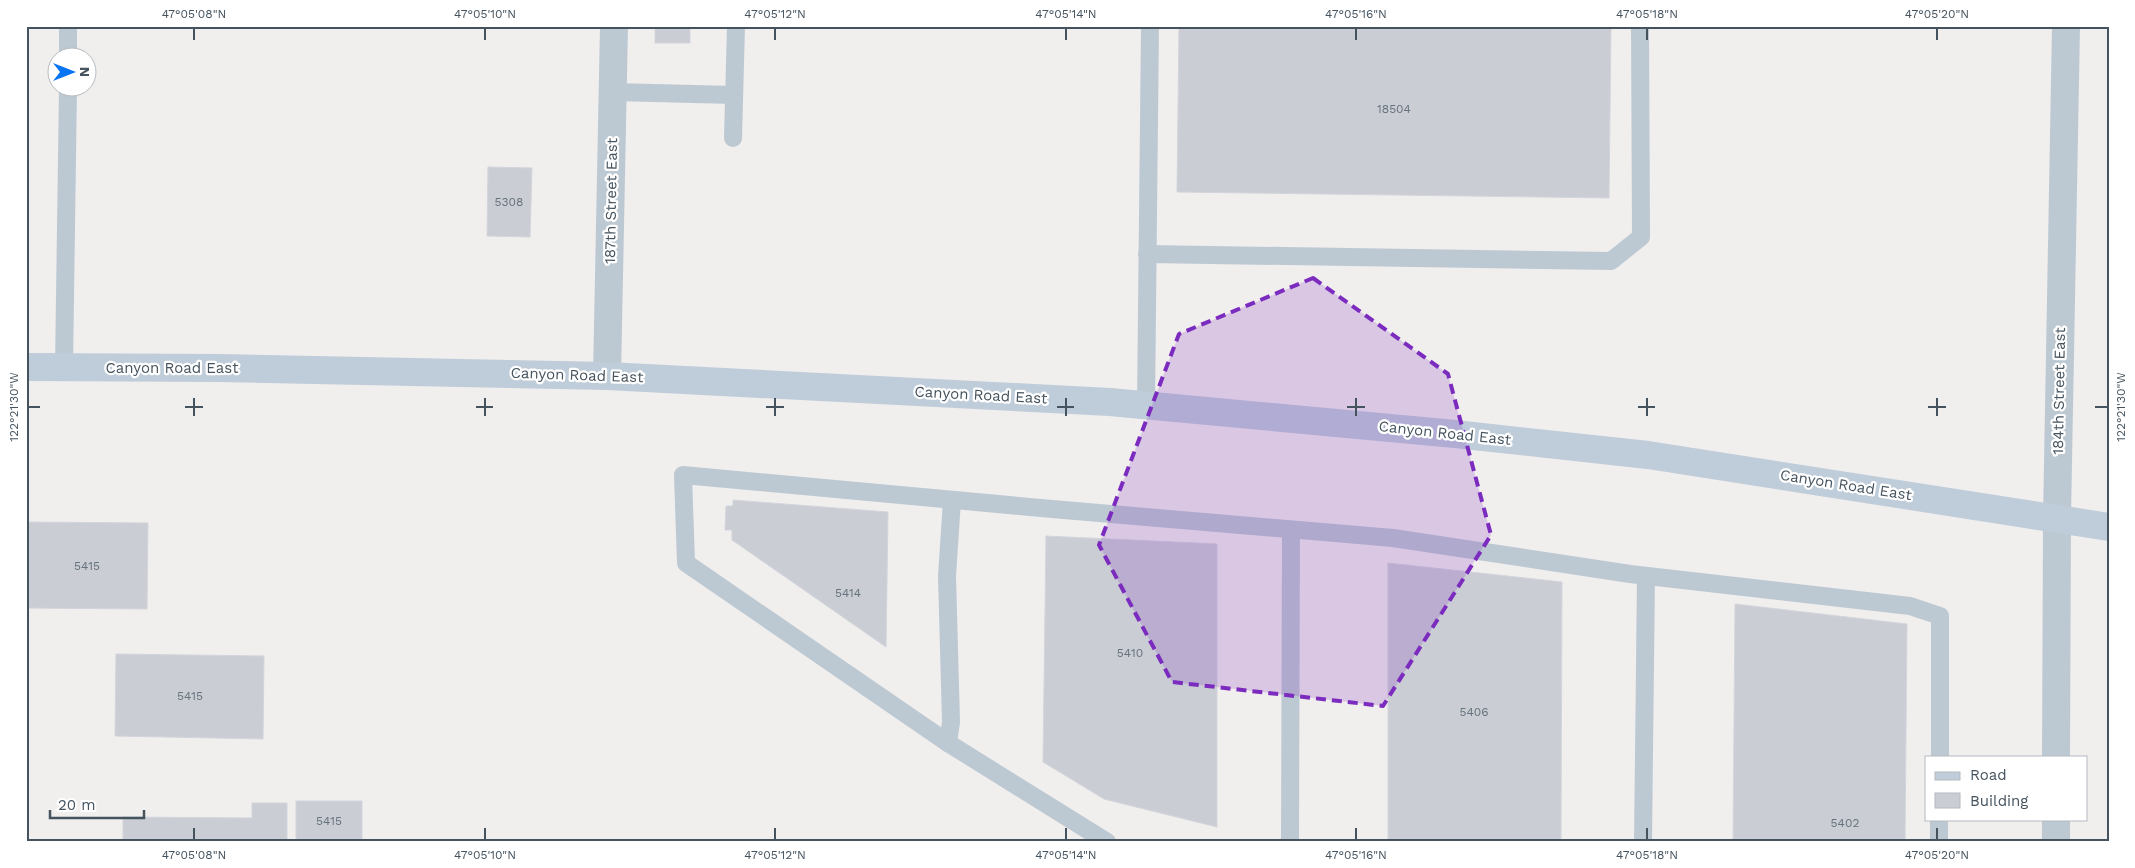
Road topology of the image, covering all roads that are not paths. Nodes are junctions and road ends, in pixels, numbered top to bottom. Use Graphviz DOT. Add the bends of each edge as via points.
graph roads {
  1 [pos="68,26"];
  2 [pos="614,26"];
  3 [pos="736,26"];
  4 [pos="1150,26"];
  5 [pos="1640,26"];
  6 [pos="2066,26"];
  7 [pos="68,48"];
  8 [pos="613,92"];
  9 [pos="734,95"];
  10 [pos="68,98"];
  11 [pos="733,138"];
  12 [pos="1148,254"];
  13 [pos="26,367"];
  14 [pos="64,367"];
  15 [pos="607,376"];
  16 [pos="1146,405"];
  17 [pos="952,500"];
  18 [pos="2057,518"];
  19 [pos="2109,526"];
  20 [pos="1291,530"];
  21 [pos="1646,576"];
  22 [pos="948,743"];
  23 [pos="1940,756"];
  24 [pos="2056,756"];
  25 [pos="1939,820"];
  26 [pos="2056,820"];
  27 [pos="1107,842"];
  28 [pos="1290,842"];
  29 [pos="1644,842"];
  30 [pos="1939,842"];
  31 [pos="2056,842"];
  1 -- 7 [label="lane"];
  2 -- 8 [label="street, 187th Street East"];
  3 -- 9 [label="lane"];
  4 -- 12 [label="lane"];
  5 -- 12 [label="lane" via="1641,237 1611,260"];
  6 -- 18 [label="street, 184th Street East"];
  8 -- 9 [label="lane"];
  8 -- 15 [label="street, 187th Street East"];
  9 -- 11 [label="lane"];
  10 -- 14 [label="lane"];
  12 -- 16 [label="lane"];
  13 -- 14 [label="main road, Canyon Road East"];
  14 -- 15 [label="main road, Canyon Road East"];
  15 -- 16 [label="main road, Canyon Road East"];
  16 -- 18 [label="main road, Canyon Road East" via="1648,455"];
  17 -- 20 [label="lane"];
  17 -- 22 [label="lane" via="947,576 951,722"];
  17 -- 22 [label="lane" via="683,475 686,563"];
  18 -- 19 [label="main road, Canyon Road East"];
  18 -- 24 [label="street, 184th Street East"];
  20 -- 21 [label="lane" via="1393,538"];
  20 -- 28 [label="lane"];
  21 -- 23 [label="lane" via="1910,606 1940,616"];
  21 -- 29 [label="lane"];
  22 -- 27 [label="lane"];
  25 -- 30 [label="lane"];
  26 -- 31 [label="street"];
}
